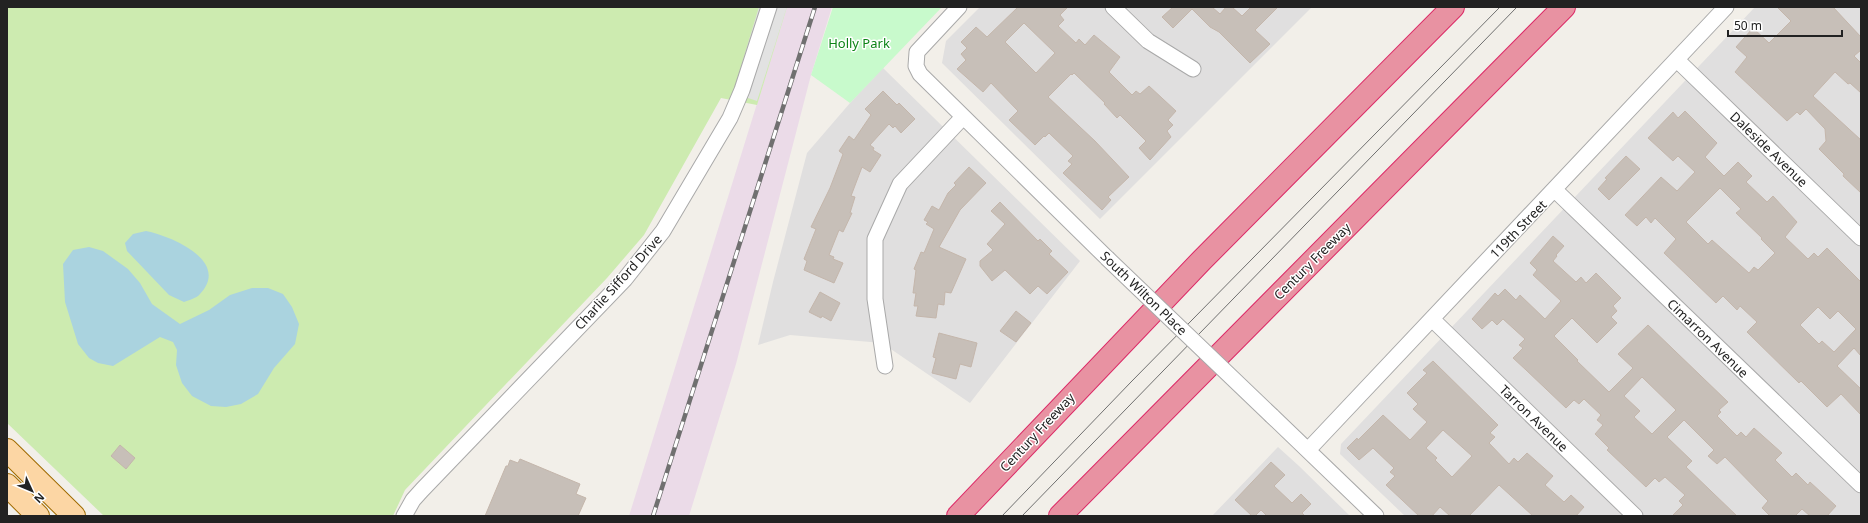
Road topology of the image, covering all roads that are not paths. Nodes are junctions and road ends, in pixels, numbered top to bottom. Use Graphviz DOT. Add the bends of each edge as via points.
graph roads {
  1 [pos="769,7"];
  2 [pos="959,7"];
  3 [pos="1113,7"];
  4 [pos="1454,7"];
  5 [pos="1564,7"];
  6 [pos="1726,7"];
  7 [pos="1677,60"];
  8 [pos="1193,69"];
  9 [pos="963,117"];
  10 [pos="1555,190"];
  11 [pos="1861,238"];
  12 [pos="1432,319"];
  13 [pos="885,366"];
  14 [pos="7,450"];
  15 [pos="1308,450"];
  16 [pos="7,485"];
  17 [pos="1861,486"];
  18 [pos="38,516"];
  19 [pos="74,516"];
  20 [pos="404,516"];
  21 [pos="958,516"];
  22 [pos="1060,516"];
  23 [pos="1376,516"];
  24 [pos="1635,516"];
  1 -- 20 [label="street, Charlie Sifford Drive" via="742,90 730,118 663,231 625,279 422,490"];
  2 -- 9 [label="street, South Wilton Place" via="917,52 916,66 920,74"];
  3 -- 8 [label="street" via="1148,41"];
  4 -- 21 [label="highway, Century Freeway" via="1208,254"];
  5 -- 22 [label="highway, Century Freeway"];
  6 -- 7 [label="street, 119th Street"];
  7 -- 10 [label="street, 119th Street"];
  7 -- 11 [label="street, Daleside Avenue"];
  9 -- 13 [label="street" via="900,184 875,239 875,299"];
  9 -- 15 [label="street, South Wilton Place, bridge"];
  10 -- 12 [label="street, 119th Street"];
  10 -- 17 [label="street, Cimarron Avenue"];
  12 -- 15 [label="street, 119th Street"];
  12 -- 24 [label="street, Tarron Avenue"];
  14 -- 19 [label="main road"];
  15 -- 23 [label="street, South Wilton Place"];
  16 -- 18 [label="main road"];
}
